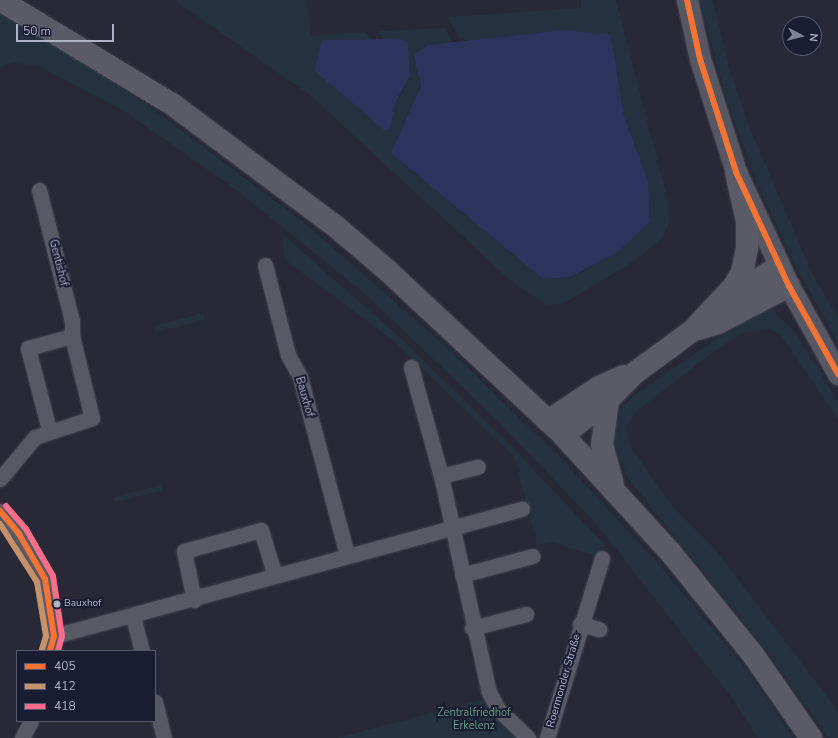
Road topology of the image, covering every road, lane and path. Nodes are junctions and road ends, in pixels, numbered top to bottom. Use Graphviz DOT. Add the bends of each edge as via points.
graph roads {
  1 [pos="0,0"];
  2 [pos="687,0"];
  3 [pos="736,172"];
  4 [pos="39,190"];
  5 [pos="265,265"];
  6 [pos="780,266"];
  7 [pos="789,286"];
  8 [pos="717,306"];
  9 [pos="692,331"];
  10 [pos="72,336"];
  11 [pos="411,367"];
  12 [pos="636,372"];
  13 [pos="838,374"];
  14 [pos="608,400"];
  15 [pos="556,428"];
  16 [pos="49,430"];
  17 [pos="478,467"];
  18 [pos="441,476"];
  19 [pos="0,479"];
  20 [pos="617,494"];
  21 [pos="522,508"];
  22 [pos="0,511"];
  23 [pos="450,527"];
  24 [pos="347,555"];
  25 [pos="533,556"];
  26 [pos="602,558"];
  27 [pos="462,575"];
  28 [pos="275,576"];
  29 [pos="194,600"];
  30 [pos="526,614"];
  31 [pos="133,616"];
  32 [pos="580,624"];
  33 [pos="472,628"];
  34 [pos="599,629"];
  35 [pos="54,636"];
  36 [pos="50,650"];
  37 [pos="142,650"];
  38 [pos="156,706"];
  39 [pos="30,722"];
  40 [pos="22,738"];
  41 [pos="164,738"];
  42 [pos="528,738"];
  43 [pos="547,738"];
  44 [pos="811,738"];
  1 -- 15 [label="main road" via="172,104 334,225"];
  2 -- 3 [label="main road" via="700,59"];
  3 -- 6 [label="main road"];
  3 -- 8 [label="main road" via="747,221 746,258 734,286"];
  4 -- 10 [label="street, Gentishof" via="72,320"];
  5 -- 24 [label="street, Bauxhof" via="288,355 300,377"];
  6 -- 7 [label="main road"];
  6 -- 8 [label="main road"];
  7 -- 9 [label="main road" via="718,323"];
  7 -- 13 [label="main road"];
  8 -- 9 [label="main road"];
  9 -- 12 [label="main road"];
  10 -- 16 [label="street, Gentishof" via="92,418"];
  10 -- 16 [label="street" via="28,348"];
  11 -- 18 [label="street"];
  12 -- 14 [label="main road"];
  12 -- 15 [label="main road" via="599,387"];
  14 -- 15 [label="main road"];
  14 -- 20 [label="main road" via="602,445"];
  15 -- 20 [label="main road"];
  16 -- 19 [label="street, Gentishof" via="25,447"];
  17 -- 18 [label="street"];
  18 -- 23 [label="street"];
  20 -- 44 [label="main road" via="671,553 754,656"];
  21 -- 23 [label="street"];
  22 -- 35 [label="street" via="18,532 44,579"];
  23 -- 24 [label="street"];
  23 -- 27 [label="street"];
  24 -- 28 [label="street"];
  25 -- 27 [label="street"];
  26 -- 32 [label="street, Roermonder Straße"];
  27 -- 33 [label="street"];
  28 -- 29 [label="street"];
  28 -- 29 [label="street" via="262,530 184,550"];
  29 -- 31 [label="street"];
  30 -- 33 [label="street"];
  31 -- 35 [label="street"];
  31 -- 37 [label="street"];
  32 -- 34 [label="street, Roermonder Straße"];
  32 -- 43 [label="street, Roermonder Straße"];
  33 -- 42 [label="street" via="489,692 498,708"];
  35 -- 36 [label="street"];
  38 -- 41 [label="street"];
  39 -- 40 [label="street"];
}
